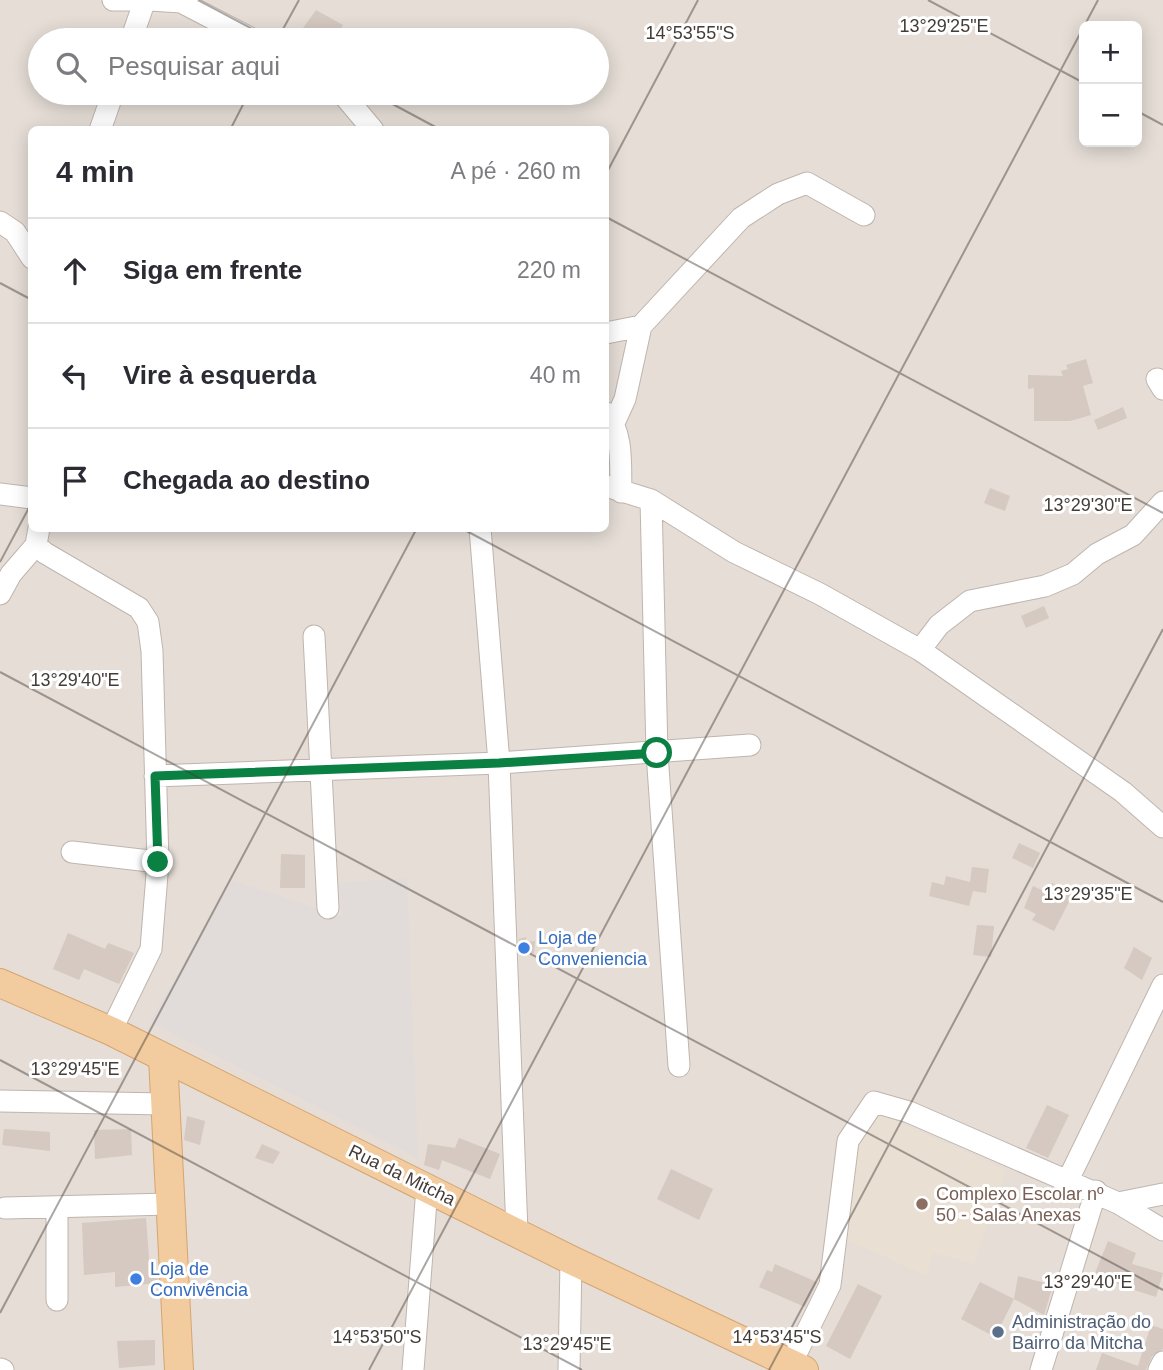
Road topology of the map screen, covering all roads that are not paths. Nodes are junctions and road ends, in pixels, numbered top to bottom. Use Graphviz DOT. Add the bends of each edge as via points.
graph roads {
  1 [pos="113,0"];
  2 [pos="130,0"];
  3 [pos="145,0"];
  4 [pos="150,0"];
  5 [pos="135,28"];
  6 [pos="231,28"];
  7 [pos="109,105"];
  8 [pos="352,105"];
  9 [pos="101,126"];
  10 [pos="368,126"];
  11 [pos="864,215"];
  12 [pos="16,225"];
  13 [pos="28,250"];
  14 [pos="641,326"];
  15 [pos="609,332"];
  16 [pos="610,418"];
  17 [pos="613,489"];
  18 [pos="0,494"];
  19 [pos="28,498"];
  20 [pos="651,500"];
  21 [pos="1163,502"];
  22 [pos="480,532"];
  23 [pos="37,537"];
  24 [pos="0,594"];
  25 [pos="314,636"];
  26 [pos="920,650"];
  27 [pos="750,745"];
  28 [pos="657,753"];
  29 [pos="499,763"];
  30 [pos="322,769"];
  31 [pos="155,776"];
  32 [pos="1163,827"];
  33 [pos="72,852"];
  34 [pos="158,862"];
  35 [pos="328,908"];
  36 [pos="0,983"];
  37 [pos="1163,985"];
  38 [pos="111,1031"];
  39 [pos="163,1058"];
  40 [pos="679,1066"];
  41 [pos="0,1101"];
  42 [pos="165,1104"];
  43 [pos="1068,1180"];
  44 [pos="427,1188"];
  45 [pos="1096,1191"];
  46 [pos="1163,1194"];
  47 [pos="1118,1203"];
  48 [pos="170,1204"];
  49 [pos="57,1207"];
  50 [pos="5,1208"];
  51 [pos="1163,1230"];
  52 [pos="517,1233"];
  53 [pos="571,1260"];
  54 [pos="57,1300"];
  55 [pos="1163,1362"];
  56 [pos="782,1364"];
  57 [pos="179,1370"];
  58 [pos="413,1370"];
  59 [pos="569,1370"];
  60 [pos="1041,1370"];
  61 [pos="1159,1370"];
  1 -- 2 [label="street"];
  3 -- 5 [label="street"];
  4 -- 6 [label="street" via="181,2"];
  7 -- 9 [label="street"];
  8 -- 10 [label="street"];
  11 -- 14 [label="street" via="807,183 778,194 741,218"];
  12 -- 13 [label="street"];
  14 -- 15 [label="street"];
  14 -- 16 [label="street" via="625,399"];
  16 -- 17 [label="street" via="619,443"];
  17 -- 20 [label="street"];
  18 -- 19 [label="street"];
  20 -- 26 [label="street" via="734,552"];
  20 -- 28 [label="street"];
  21 -- 26 [label="street" via="1133,535 1097,554 1073,574 1045,586 970,601 939,625"];
  22 -- 29 [label="street"];
  23 -- 24 [label="street"];
  23 -- 31 [label="street" via="81,576 139,608 148,622"];
  25 -- 30 [label="street"];
  26 -- 32 [label="street" via="1123,792"];
  27 -- 28 [label="street"];
  28 -- 29 [label="street"];
  28 -- 40 [label="street"];
  29 -- 30 [label="street"];
  29 -- 52 [label="street"];
  30 -- 31 [label="street"];
  30 -- 35 [label="street"];
  31 -- 34 [label="street"];
  33 -- 34 [label="street"];
  34 -- 38 [label="street" via="151,949"];
  36 -- 38 [label="main road, Rua da Mitcha"];
  37 -- 43 [label="street"];
  38 -- 39 [label="main road, Rua da Mitcha"];
  39 -- 42 [label="main road"];
  39 -- 44 [label="main road, Rua da Mitcha"];
  41 -- 42 [label="street"];
  42 -- 48 [label="main road"];
  43 -- 45 [label="street"];
  43 -- 56 [label="street" via="909,1112 874,1102 848,1141 830,1285"];
  44 -- 52 [label="main road, Rua da Mitcha"];
  44 -- 58 [label="street"];
  45 -- 47 [label="street"];
  45 -- 60 [label="street"];
  46 -- 47 [label="street"];
  47 -- 51 [label="street"];
  48 -- 49 [label="street"];
  48 -- 57 [label="main road"];
  49 -- 50 [label="street"];
  49 -- 54 [label="street"];
  52 -- 53 [label="main road, Rua da Mitcha"];
  53 -- 56 [label="main road, Rua da Mitcha"];
  53 -- 59 [label="street"];
  55 -- 61 [label="street"];
}
